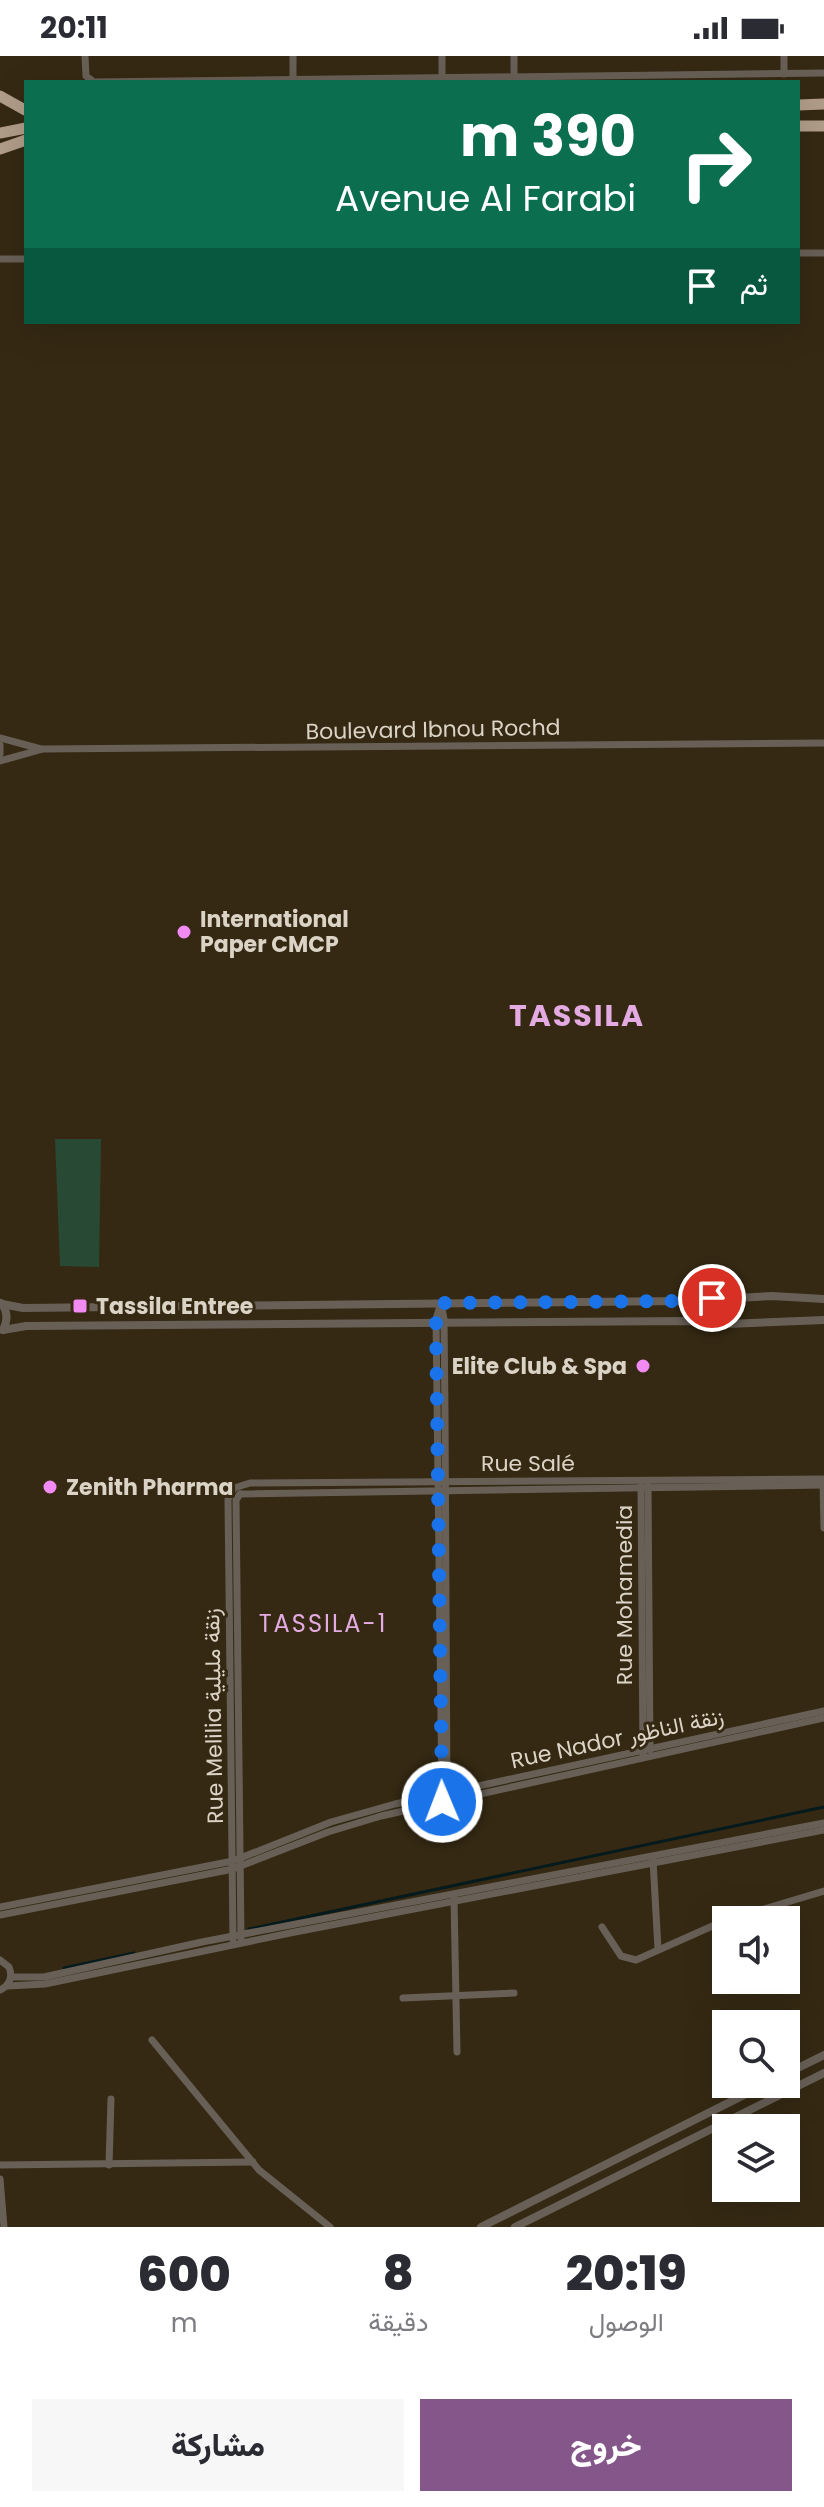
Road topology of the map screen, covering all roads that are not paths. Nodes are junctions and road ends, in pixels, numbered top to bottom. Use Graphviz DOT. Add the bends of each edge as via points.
graph roads {
  1 [pos="85,56"];
  2 [pos="293,56"];
  3 [pos="442,56"];
  4 [pos="514,56"];
  5 [pos="784,56"];
  6 [pos="824,73"];
  7 [pos="784,74"];
  8 [pos="442,77"];
  9 [pos="514,77"];
  10 [pos="293,78"];
  11 [pos="91,80"];
  12 [pos="194,80"];
  13 [pos="0,96"];
  14 [pos="824,104"];
  15 [pos="800,105"];
  16 [pos="0,106"];
  17 [pos="24,109"];
  18 [pos="24,110"];
  19 [pos="800,126"];
  20 [pos="824,126"];
  21 [pos="24,128"];
  22 [pos="0,133"];
  23 [pos="24,141"];
  24 [pos="0,149"];
  25 [pos="800,253"];
  26 [pos="824,253"];
  27 [pos="0,259"];
  28 [pos="24,259"];
  29 [pos="0,738"];
  30 [pos="824,743"];
  31 [pos="0,745"];
  32 [pos="43,749"];
  33 [pos="0,754"];
  34 [pos="0,761"];
  35 [pos="824,1299"];
  36 [pos="1,1303"];
  37 [pos="441,1303"];
  38 [pos="824,1320"];
  39 [pos="440,1324"];
  40 [pos="2,1332"];
  41 [pos="824,1479"];
  42 [pos="644,1484"];
  43 [pos="824,1485"];
  44 [pos="442,1486"];
  45 [pos="237,1491"];
  46 [pos="824,1528"];
  47 [pos="824,1711"];
  48 [pos="824,1718"];
  49 [pos="647,1753"];
  50 [pos="445,1798"];
  51 [pos="824,1823"];
  52 [pos="824,1830"];
  53 [pos="653,1860"];
  54 [pos="236,1864"];
  55 [pos="824,1891"];
  56 [pos="454,1898"];
  57 [pos="773,1906"];
  58 [pos="0,1907"];
  59 [pos="0,1915"];
  60 [pos="712,1926"];
  61 [pos="602,1927"];
  62 [pos="237,1940"];
  63 [pos="658,1949"];
  64 [pos="2,1960"];
  65 [pos="11,1977"];
  66 [pos="4,1988"];
  67 [pos="514,1993"];
  68 [pos="456,1996"];
  69 [pos="403,1998"];
  70 [pos="152,2040"];
  71 [pos="457,2052"];
  72 [pos="824,2055"];
  73 [pos="800,2067"];
  74 [pos="824,2073"];
  75 [pos="738,2098"];
  76 [pos="111,2099"];
  77 [pos="253,2162"];
  78 [pos="0,2165"];
  79 [pos="109,2165"];
  80 [pos="0,2179"];
  81 [pos="4,2227"];
  82 [pos="330,2227"];
  83 [pos="481,2227"];
  84 [pos="515,2227"];
  1 -- 11 [label="street" via="86,76"];
  2 -- 10 [label="street"];
  3 -- 8 [label="street"];
  4 -- 9 [label="street"];
  5 -- 7 [label="street"];
  6 -- 7 [label="street"];
  7 -- 9 [label="street"];
  8 -- 9 [label="street"];
  8 -- 10 [label="street"];
  10 -- 12 [label="street"];
  13 -- 17 [label="highway"];
  14 -- 15 [label="highway"];
  16 -- 18 [label="highway"];
  19 -- 20 [label="highway"];
  21 -- 22 [label="highway"];
  23 -- 24 [label="highway"];
  25 -- 26 [label="street"];
  27 -- 28 [label="street"];
  29 -- 32 [label="street, Boulevard Ibnou Rochd"];
  30 -- 32 [label="street, Boulevard Ibnou Rochd"];
  31 -- 33 [label="street"];
  32 -- 34 [label="street, Boulevard Ibnou Rochd"];
  35 -- 37 [label="street"];
  36 -- 37 [label="street" via="33,1308"];
  36 -- 40 [label="street" via="7,1315"];
  37 -- 39 [label="street" via="436,1313"];
  38 -- 39 [label="street"];
  39 -- 40 [label="street" via="26,1326"];
  39 -- 44 [label="street"];
  41 -- 42 [label="street, Rue Salé"];
  41 -- 43 [label="street"];
  42 -- 43 [label="street, Rue Salé"];
  42 -- 44 [label="street, Rue Salé"];
  42 -- 49 [label="street, Rue Mohamedia"];
  43 -- 46 [label="street"];
  44 -- 45 [label="street, Rue Salé" via="250,1483"];
  44 -- 50 [label="street"];
  45 -- 54 [label="street, Rue Melilia زنقة مليلية" via="228,1499"];
  47 -- 49 [label="street, Rue Nador زنقة الناظور"];
  48 -- 49 [label="street, Rue Nador زنقة الناظور"];
  49 -- 50 [label="street, Rue Nador زنقة الناظور"];
  50 -- 54 [label="street, Rue Nador زنقة الناظور" via="356,1814"];
  51 -- 53 [label="street"];
  52 -- 53 [label="street"];
  53 -- 56 [label="street"];
  53 -- 63 [label="street"];
  54 -- 58 [label="street, Rue Nador زنقة الناظور"];
  54 -- 59 [label="street, Rue Nador زنقة الناظور"];
  54 -- 62 [label="street, Rue Melilia زنقة مليلية"];
  55 -- 57 [label="street"];
  56 -- 62 [label="street"];
  56 -- 68 [label="street"];
  60 -- 63 [label="street"];
  61 -- 63 [label="street" via="617,1952 629,1959"];
  62 -- 65 [label="street" via="44,1977"];
  62 -- 66 [label="street" via="45,1984"];
  64 -- 65 [label="street"];
  65 -- 66 [label="street"];
  67 -- 68 [label="street"];
  68 -- 69 [label="street"];
  68 -- 71 [label="street"];
  70 -- 77 [label="street"];
  72 -- 73 [label="street"];
  74 -- 84 [label="street"];
  75 -- 83 [label="street"];
  76 -- 79 [label="street"];
  77 -- 79 [label="street"];
  77 -- 82 [label="street"];
  78 -- 79 [label="street"];
  80 -- 81 [label="street"];
}
